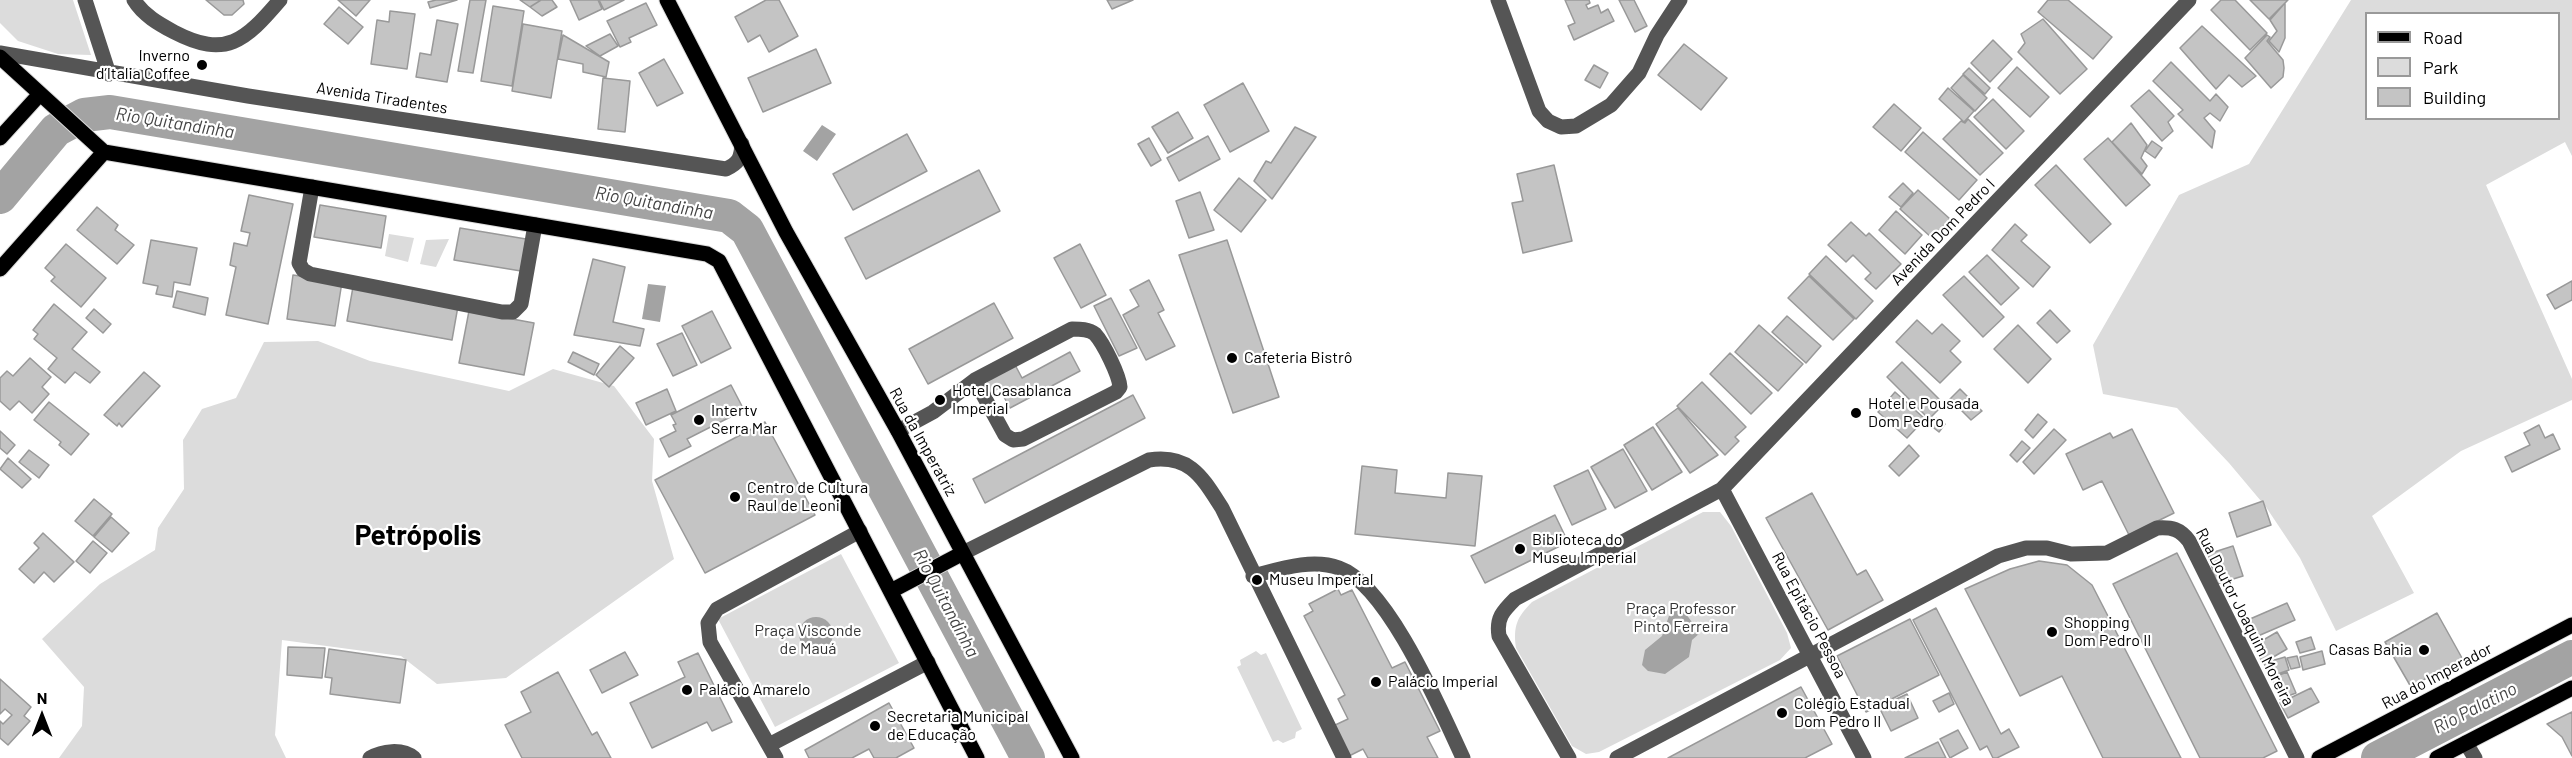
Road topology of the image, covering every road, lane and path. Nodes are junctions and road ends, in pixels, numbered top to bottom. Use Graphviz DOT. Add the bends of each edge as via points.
graph roads {
  1 [pos="85,0"];
  2 [pos="135,0"];
  3 [pos="280,0"];
  4 [pos="667,0"];
  5 [pos="1498,0"];
  6 [pos="1680,0"];
  7 [pos="2189,0"];
  8 [pos="0,55"];
  9 [pos="109,74"];
  10 [pos="40,94"];
  11 [pos="0,138"];
  12 [pos="742,144"];
  13 [pos="104,152"];
  14 [pos="312,187"];
  15 [pos="535,225"];
  16 [pos="0,269"];
  17 [pos="975,380"];
  18 [pos="898,431"];
  19 [pos="1722,489"];
  20 [pos="860,531"];
  21 [pos="963,554"];
  22 [pos="1253,576"];
  23 [pos="891,591"];
  24 [pos="2572,625"];
  25 [pos="1810,656"];
  26 [pos="928,662"];
  27 [pos="2572,688"];
  28 [pos="2466,743"];
  29 [pos="773,751"];
  30 [pos="370,758"];
  31 [pos="414,758"];
  32 [pos="976,758"];
  33 [pos="1072,758"];
  34 [pos="1344,758"];
  35 [pos="1463,758"];
  36 [pos="1569,758"];
  37 [pos="1617,758"];
  38 [pos="1863,758"];
  39 [pos="2297,758"];
  40 [pos="2319,758"];
  41 [pos="2437,758"];
  42 [pos="2475,758"];
  1 -- 9 [label="street"];
  2 -- 3 [label="street" via="157,23 196,44 213,46 242,37"];
  4 -- 12 [label="main road, Rua da Imperatriz"];
  5 -- 6 [label="street" via="1539,111 1561,127 1576,126 1611,105 1639,73"];
  7 -- 19 [label="street, Avenida Dom Pedro I"];
  8 -- 9 [label="street, Avenida Tiradentes"];
  8 -- 10 [label="main road"];
  9 -- 12 [label="street, Avenida Tiradentes" via="726,169 741,158"];
  10 -- 11 [label="main road"];
  10 -- 13 [label="main road"];
  12 -- 18 [label="main road, Rua da Imperatriz" via="786,232"];
  13 -- 14 [label="main road"];
  13 -- 16 [label="main road"];
  14 -- 15 [label="main road"];
  14 -- 15 [label="street" via="299,263 303,270 502,312 513,312 521,304"];
  15 -- 20 [label="main road" via="707,254 719,261"];
  17 -- 17 [label="street" via="1005,435 1013,440 1023,439 1120,387 1095,333 1083,329 1072,329"];
  17 -- 18 [label="street" via="933,412"];
  18 -- 21 [label="main road, Rua da Imperatriz"];
  19 -- 25 [label="street, Rua Epitácio Pessoa"];
  19 -- 36 [label="street" via="1515,599 1499,618 1499,636"];
  20 -- 23 [label="main road"];
  20 -- 29 [label="street" via="717,609 708,623 710,642"];
  21 -- 22 [label="street" via="1149,460 1162,458 1180,460 1207,484"];
  21 -- 23 [label="main road"];
  21 -- 33 [label="main road, Rua da Imperatriz"];
  22 -- 34 [label="street"];
  22 -- 35 [label="street" via="1301,564 1337,567 1366,586 1394,624 1428,683"];
  23 -- 26 [label="main road"];
  24 -- 40 [label="main road, Rua do Imperador"];
  25 -- 37 [label="street"];
  25 -- 38 [label="street, Rua Epitácio Pessoa"];
  25 -- 39 [label="street, Rua Doutor Joaquim Moreira" via="1961,569 1998,556 2026,548 2071,554 2107,553 2157,528 2176,529 2189,541"];
  26 -- 29 [label="street"];
  26 -- 32 [label="main road"];
  27 -- 28 [label="main road"];
  28 -- 41 [label="main road"];
  28 -- 42 [label="street"];
  30 -- 31 [label="street" via="393,751"];
}
